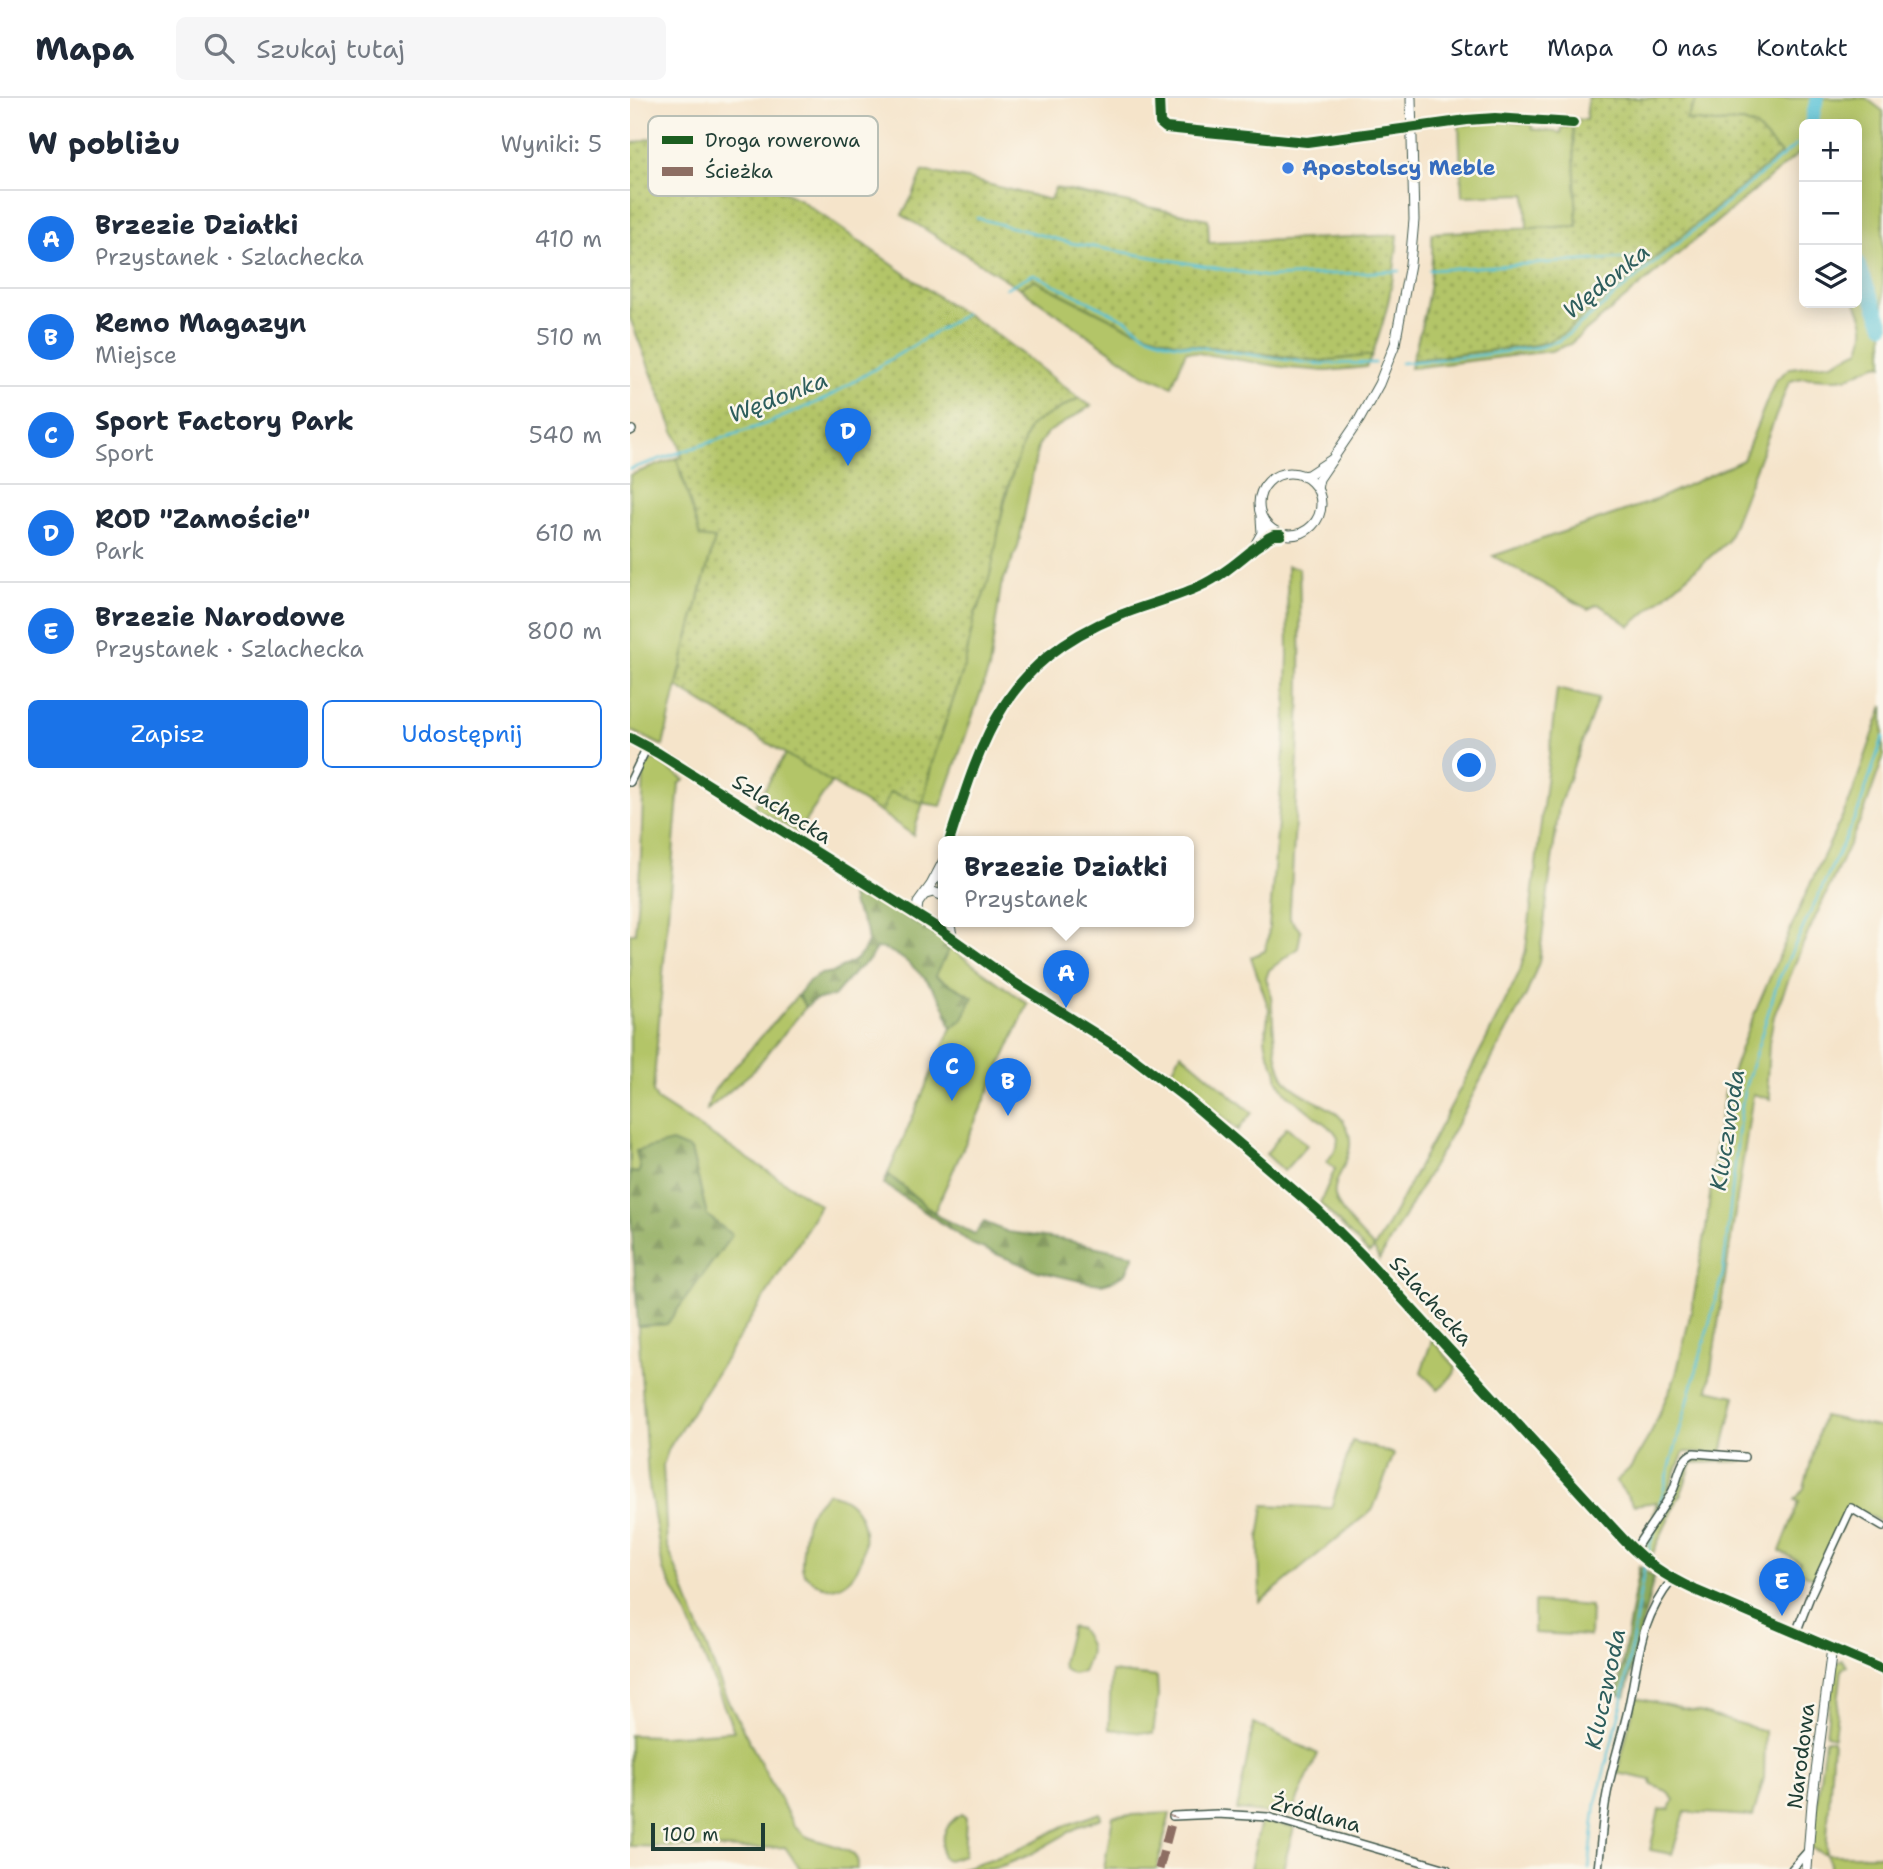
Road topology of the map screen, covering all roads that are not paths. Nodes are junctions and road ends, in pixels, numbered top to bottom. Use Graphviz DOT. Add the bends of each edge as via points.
graph roads {
  1 [pos="1159,98"];
  2 [pos="1411,98"];
  3 [pos="1573,123"];
  4 [pos="1412,128"];
  5 [pos="1332,459"];
  6 [pos="1302,476"];
  7 [pos="1317,489"];
  8 [pos="1261,516"];
  9 [pos="1281,535"];
  10 [pos="1253,549"];
  11 [pos="630,738"];
  12 [pos="646,747"];
  13 [pos="630,782"];
  14 [pos="951,836"];
  15 [pos="938,871"];
  16 [pos="938,894"];
  17 [pos="923,897"];
  18 [pos="897,903"];
  19 [pos="924,920"];
  20 [pos="938,922"];
  21 [pos="950,927"];
  22 [pos="953,939"];
  23 [pos="1744,1457"];
  24 [pos="1883,1527"];
  25 [pos="1636,1553"];
  26 [pos="1672,1580"];
  27 [pos="1796,1633"];
  28 [pos="1832,1648"];
  29 [pos="1883,1670"];
  30 [pos="1173,1816"];
  31 [pos="1808,1851"];
  32 [pos="1447,1869"];
  33 [pos="1598,1869"];
  34 [pos="1792,1869"];
  35 [pos="1807,1869"];
  1 -- 4 [label="street" via="1160,123 1166,128 1307,142"];
  2 -- 4 [label="street"];
  3 -- 4 [label="street" via="1495,118"];
  4 -- 5 [label="street" via="1410,264 1395,344 1379,384"];
  5 -- 6 [label="street"];
  5 -- 7 [label="street"];
  6 -- 7 [label="street"];
  6 -- 8 [label="street" via="1283,474 1271,479 1259,499"];
  7 -- 9 [label="street" via="1321,508 1313,525 1299,534"];
  8 -- 9 [label="street"];
  8 -- 10 [label="street" via="1262,533"];
  9 -- 10 [label="street"];
  10 -- 14 [label="street" via="1207,583 1118,616 1046,656 1008,696 972,771"];
  11 -- 12 [label="street, Szlachecka"];
  12 -- 13 [label="street"];
  12 -- 18 [label="street, Szlachecka"];
  15 -- 17 [label="street"];
  16 -- 17 [label="street"];
  17 -- 18 [label="street"];
  17 -- 19 [label="street" via="917,910"];
  18 -- 19 [label="street, Szlachecka"];
  19 -- 20 [label="street"];
  19 -- 22 [label="street, Szlachecka"];
  21 -- 22 [label="street"];
  22 -- 25 [label="street, Szlachecka" via="1142,1064 1317,1210"];
  23 -- 25 [label="street" via="1689,1455"];
  24 -- 27 [label="street" via="1851,1508"];
  25 -- 26 [label="street, Szlachecka"];
  26 -- 27 [label="street, Szlachecka"];
  26 -- 33 [label="street" via="1649,1615 1640,1648 1606,1798"];
  27 -- 28 [label="street, Szlachecka"];
  28 -- 29 [label="street, Szlachecka"];
  28 -- 31 [label="street, Narodowa"];
  30 -- 32 [label="street, Źródlana" via="1268,1817"];
  31 -- 34 [label="street"];
  31 -- 35 [label="street, Narodowa"];
}
